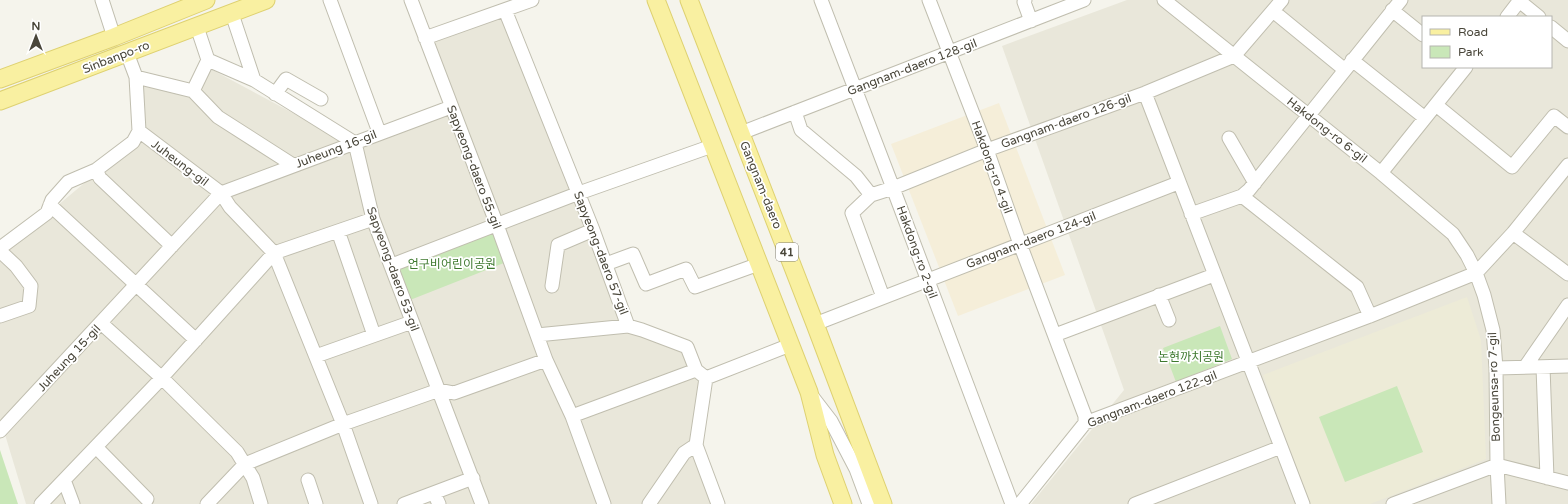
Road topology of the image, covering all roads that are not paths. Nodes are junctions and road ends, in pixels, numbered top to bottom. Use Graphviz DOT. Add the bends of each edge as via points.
graph roads {
  1 [pos="102,0"];
  2 [pos="206,0"];
  3 [pos="266,0"];
  4 [pos="330,0"];
  5 [pos="411,0"];
  6 [pos="532,0"];
  7 [pos="656,0"];
  8 [pos="689,0"];
  9 [pos="820,0"];
  10 [pos="929,0"];
  11 [pos="1025,0"];
  12 [pos="1084,0"];
  13 [pos="1164,0"];
  14 [pos="1282,0"];
  15 [pos="1519,0"];
  16 [pos="1397,5"];
  17 [pos="505,10"];
  18 [pos="1273,11"];
  19 [pos="232,14"];
  20 [pos="1508,16"];
  21 [pos="1538,16"];
  22 [pos="1031,21"];
  23 [pos="197,27"];
  24 [pos="1552,28"];
  25 [pos="1422,34"];
  26 [pos="114,37"];
  27 [pos="425,38"];
  28 [pos="1568,41"];
  29 [pos="128,53"];
  30 [pos="949,54"];
  31 [pos="1234,56"];
  32 [pos="208,60"];
  33 [pos="1348,65"];
  34 [pos="1464,68"];
  35 [pos="136,77"];
  36 [pos="0,79"];
  37 [pos="254,80"];
  38 [pos="855,88"];
  39 [pos="193,91"];
  40 [pos="1145,92"];
  41 [pos="276,94"];
  42 [pos="321,99"];
  43 [pos="0,101"];
  44 [pos="1436,105"];
  45 [pos="451,106"];
  46 [pos="795,112"];
  47 [pos="1309,115"];
  48 [pos="1426,118"];
  49 [pos="1568,127"];
  50 [pos="139,130"];
  51 [pos="379,132"];
  52 [pos="740,133"];
  53 [pos="1229,138"];
  54 [pos="355,143"];
  55 [pos="712,146"];
  56 [pos="987,150"];
  57 [pos="293,165"];
  58 [pos="96,170"];
  59 [pos="1381,173"];
  60 [pos="1566,174"];
  61 [pos="1178,183"];
  62 [pos="1255,183"];
  63 [pos="893,188"];
  64 [pos="221,193"];
  65 [pos="579,194"];
  66 [pos="871,195"];
  67 [pos="1242,196"];
  68 [pos="50,205"];
  69 [pos="1191,214"];
  70 [pos="374,219"];
  71 [pos="497,225"];
  72 [pos="594,230"];
  73 [pos="338,231"];
  74 [pos="1513,233"];
  75 [pos="1020,244"];
  76 [pos="172,246"];
  77 [pos="0,249"];
  78 [pos="274,253"];
  79 [pos="606,264"];
  80 [pos="759,264"];
  81 [pos="392,265"];
  82 [pos="1476,273"];
  83 [pos="1568,274"];
  84 [pos="1214,275"];
  85 [pos="928,281"];
  86 [pos="136,284"];
  87 [pos="552,286"];
  88 [pos="1159,295"];
  89 [pos="883,298"];
  90 [pos="1568,305"];
  91 [pos="0,316"];
  92 [pos="1370,316"];
  93 [pos="1169,320"];
  94 [pos="412,322"];
  95 [pos="101,323"];
  96 [pos="815,324"];
  97 [pos="628,326"];
  98 [pos="537,334"];
  99 [pos="1055,334"];
  100 [pos="374,336"];
  101 [pos="196,340"];
  102 [pos="790,345"];
  103 [pos="316,356"];
  104 [pos="546,360"];
  105 [pos="1248,361"];
  106 [pos="1568,366"];
  107 [pos="1524,367"];
  108 [pos="1543,367"];
  109 [pos="1496,368"];
  110 [pos="701,374"];
  111 [pos="162,378"];
  112 [pos="439,390"];
  113 [pos="809,392"];
  114 [pos="572,416"];
  115 [pos="1085,423"];
  116 [pos="343,424"];
  117 [pos="0,431"];
  118 [pos="696,445"];
  119 [pos="96,447"];
  120 [pos="1281,447"];
  121 [pos="245,464"];
  122 [pos="1496,465"];
  123 [pos="472,478"];
  124 [pos="1547,478"];
  125 [pos="64,480"];
  126 [pos="308,480"];
  127 [pos="1568,483"];
  128 [pos="436,498"];
  129 [pos="147,499"];
  130 [pos="41,504"];
  131 [pos="73,504"];
  132 [pos="207,504"];
  133 [pos="261,504"];
  134 [pos="316,504"];
  135 [pos="371,504"];
  136 [pos="404,504"];
  137 [pos="482,504"];
  138 [pos="604,504"];
  139 [pos="649,504"];
  140 [pos="718,504"];
  141 [pos="844,504"];
  142 [pos="869,504"];
  143 [pos="883,504"];
  144 [pos="1012,504"];
  145 [pos="1020,504"];
  146 [pos="1134,504"];
  147 [pos="1303,504"];
  148 [pos="1393,504"];
  149 [pos="1499,504"];
  1 -- 26 [label="street"];
  2 -- 26 [label="main road, Sinbanpo-ro"];
  3 -- 19 [label="main road, Sinbanpo-ro"];
  4 -- 51 [label="street"];
  5 -- 27 [label="street, Sapyeong-daero 55-gil"];
  6 -- 17 [label="street"];
  7 -- 55 [label="main road, 41"];
  8 -- 52 [label="main road, Gangnam-daero / 41"];
  9 -- 38 [label="street, Hakdong-ro 2-gil"];
  10 -- 30 [label="street, Hakdong-ro 4-gil"];
  11 -- 22 [label="street"];
  12 -- 22 [label="street, Gangnam-daero 128-gil"];
  13 -- 31 [label="street, Hakdong-ro 6-gil"];
  14 -- 18 [label="street, Gangnam-daero 126-gil"];
  15 -- 20 [label="street"];
  15 -- 21 [label="street"];
  16 -- 25 [label="street"];
  16 -- 33 [label="street"];
  17 -- 27 [label="street"];
  17 -- 65 [label="street, Sapyeong-daero 57-gil"];
  18 -- 31 [label="street, Gangnam-daero 126-gil"];
  18 -- 33 [label="street"];
  19 -- 23 [label="main road, Sinbanpo-ro"];
  19 -- 37 [label="street"];
  22 -- 30 [label="street, Gangnam-daero 128-gil"];
  23 -- 29 [label="main road, Sinbanpo-ro"];
  23 -- 32 [label="street"];
  24 -- 28 [label="street"];
  26 -- 36 [label="main road, Sinbanpo-ro"];
  27 -- 45 [label="street, Sapyeong-daero 55-gil"];
  29 -- 35 [label="street"];
  29 -- 43 [label="main road, Sinbanpo-ro"];
  30 -- 38 [label="street, Gangnam-daero 128-gil"];
  30 -- 56 [label="street, Hakdong-ro 4-gil"];
  31 -- 40 [label="street, Gangnam-daero 126-gil"];
  31 -- 47 [label="street, Hakdong-ro 6-gil"];
  32 -- 37 [label="street"];
  32 -- 39 [label="street"];
  33 -- 47 [label="street"];
  33 -- 48 [label="street"];
  34 -- 44 [label="street"];
  35 -- 39 [label="street"];
  35 -- 50 [label="street"];
  37 -- 41 [label="street"];
  38 -- 46 [label="street, Gangnam-daero 128-gil"];
  38 -- 63 [label="street, Hakdong-ro 2-gil"];
  39 -- 57 [label="street" via="218,116"];
  40 -- 56 [label="street, Gangnam-daero 126-gil"];
  40 -- 61 [label="street, Gangnam-daero 126-gil"];
  41 -- 42 [label="street" via="286,79"];
  41 -- 54 [label="street"];
  44 -- 48 [label="street"];
  44 -- 49 [label="street" via="1512,167 1554,116"];
  45 -- 51 [label="street, Juheung 16-gil"];
  45 -- 71 [label="street, Sapyeong-daero 55-gil"];
  46 -- 52 [label="street, Gangnam-daero 128-gil"];
  46 -- 66 [label="street" via="801,130 856,176"];
  47 -- 59 [label="street, Hakdong-ro 6-gil"];
  47 -- 62 [label="street"];
  48 -- 59 [label="street"];
  50 -- 58 [label="street" via="133,142"];
  50 -- 64 [label="street, Juheung-gil"];
  51 -- 54 [label="street, Juheung 16-gil"];
  52 -- 96 [label="main road, Gangnam-daero / 41"];
  53 -- 62 [label="street"];
  54 -- 57 [label="street, Juheung 16-gil"];
  54 -- 70 [label="street, Sapyeong-daero 53-gil"];
  55 -- 65 [label="street"];
  55 -- 80 [label="main road, 41"];
  56 -- 63 [label="street, Gangnam-daero 126-gil"];
  56 -- 75 [label="street, Hakdong-ro 4-gil"];
  57 -- 64 [label="street, Juheung 16-gil"];
  58 -- 68 [label="street" via="68,182"];
  58 -- 76 [label="street" via="100,178"];
  59 -- 82 [label="street, Hakdong-ro 6-gil" via="1453,234"];
  60 -- 74 [label="street, Gangnam-daero 122-gil"];
  61 -- 69 [label="street"];
  61 -- 75 [label="street, Gangnam-daero 124-gil"];
  62 -- 67 [label="street"];
  63 -- 66 [label="street, Gangnam-daero 126-gil"];
  63 -- 85 [label="street, Hakdong-ro 2-gil"];
  64 -- 76 [label="street, Juheung 15-gil"];
  64 -- 78 [label="street, Juheung-gil" via="230,207"];
  65 -- 71 [label="street"];
  65 -- 72 [label="street, Sapyeong-daero 57-gil"];
  66 -- 89 [label="street" via="852,213"];
  67 -- 69 [label="street"];
  67 -- 92 [label="street" via="1357,287"];
  68 -- 77 [label="street" via="47,213"];
  68 -- 86 [label="street"];
  69 -- 84 [label="street"];
  70 -- 73 [label="street"];
  70 -- 81 [label="street, Sapyeong-daero 53-gil"];
  71 -- 81 [label="street"];
  71 -- 98 [label="street, Sapyeong-daero 55-gil"];
  72 -- 79 [label="street, Sapyeong-daero 57-gil"];
  72 -- 87 [label="street" via="558,245"];
  73 -- 78 [label="street"];
  73 -- 100 [label="street"];
  74 -- 82 [label="street, Gangnam-daero 122-gil"];
  74 -- 83 [label="street"];
  75 -- 85 [label="street, Gangnam-daero 124-gil"];
  75 -- 99 [label="street, Hakdong-ro 4-gil"];
  76 -- 86 [label="street, Juheung 15-gil"];
  77 -- 91 [label="street" via="31,286 29,306"];
  78 -- 101 [label="street"];
  78 -- 103 [label="street, Juheung-gil"];
  79 -- 80 [label="street" via="633,254 646,284 686,269 694,287"];
  79 -- 97 [label="street, Sapyeong-daero 57-gil"];
  80 -- 102 [label="main road, 41"];
  81 -- 94 [label="street, Sapyeong-daero 53-gil"];
  82 -- 92 [label="street, Gangnam-daero 122-gil"];
  82 -- 109 [label="street, Bongeunsa-ro 7-gil" via="1493,330"];
  84 -- 88 [label="street"];
  84 -- 105 [label="street"];
  85 -- 89 [label="street, Gangnam-daero 124-gil"];
  85 -- 144 [label="street, Hakdong-ro 2-gil"];
  86 -- 95 [label="street, Juheung 15-gil"];
  86 -- 101 [label="street"];
  88 -- 93 [label="street"];
  88 -- 99 [label="street"];
  89 -- 96 [label="street, Gangnam-daero 124-gil"];
  90 -- 107 [label="street"];
  92 -- 105 [label="street, Gangnam-daero 122-gil"];
  94 -- 100 [label="street"];
  94 -- 112 [label="street, Sapyeong-daero 53-gil"];
  95 -- 111 [label="street"];
  95 -- 117 [label="street, Juheung 15-gil"];
  96 -- 143 [label="main road, Gangnam-daero / 41"];
  97 -- 98 [label="street"];
  97 -- 110 [label="street, Sapyeong-daero 57-gil" via="687,347"];
  98 -- 104 [label="street, Sapyeong-daero 55-gil"];
  99 -- 115 [label="street, Hakdong-ro 4-gil" via="1085,416"];
  100 -- 103 [label="street"];
  101 -- 111 [label="street"];
  102 -- 110 [label="street"];
  102 -- 113 [label="main road, 41"];
  103 -- 116 [label="street, Juheung-gil"];
  104 -- 112 [label="street" via="454,393"];
  104 -- 114 [label="street, Sapyeong-daero 55-gil"];
  105 -- 115 [label="street, Gangnam-daero 122-gil"];
  105 -- 120 [label="street"];
  106 -- 108 [label="street"];
  107 -- 108 [label="street"];
  107 -- 109 [label="street"];
  108 -- 124 [label="street"];
  109 -- 122 [label="street, Bongeunsa-ro 7-gil"];
  110 -- 114 [label="street"];
  110 -- 118 [label="street, Sapyeong-daero 57-gil"];
  111 -- 119 [label="street"];
  111 -- 121 [label="street" via="237,452"];
  112 -- 116 [label="street"];
  112 -- 123 [label="street, Sapyeong-daero 53-gil"];
  113 -- 141 [label="main road, 41" via="825,455"];
  113 -- 142 [label="street" via="831,421 856,469"];
  114 -- 138 [label="street, Sapyeong-daero 55-gil"];
  115 -- 145 [label="street, Gangnam-daero 122-gil"];
  116 -- 121 [label="street"];
  116 -- 135 [label="street, Juheung-gil"];
  118 -- 139 [label="street" via="684,452"];
  118 -- 140 [label="street, Sapyeong-daero 57-gil"];
  119 -- 125 [label="street"];
  119 -- 129 [label="street"];
  120 -- 146 [label="street"];
  120 -- 147 [label="street"];
  121 -- 132 [label="street"];
  121 -- 133 [label="street" via="253,478"];
  122 -- 124 [label="street"];
  122 -- 148 [label="street"];
  122 -- 149 [label="street, Bongeunsa-ro 7-gil"];
  123 -- 128 [label="street"];
  123 -- 137 [label="street, Sapyeong-daero 53-gil"];
  124 -- 127 [label="street"];
  125 -- 130 [label="street"];
  125 -- 131 [label="street"];
  126 -- 134 [label="street"];
  128 -- 136 [label="street"];
}
